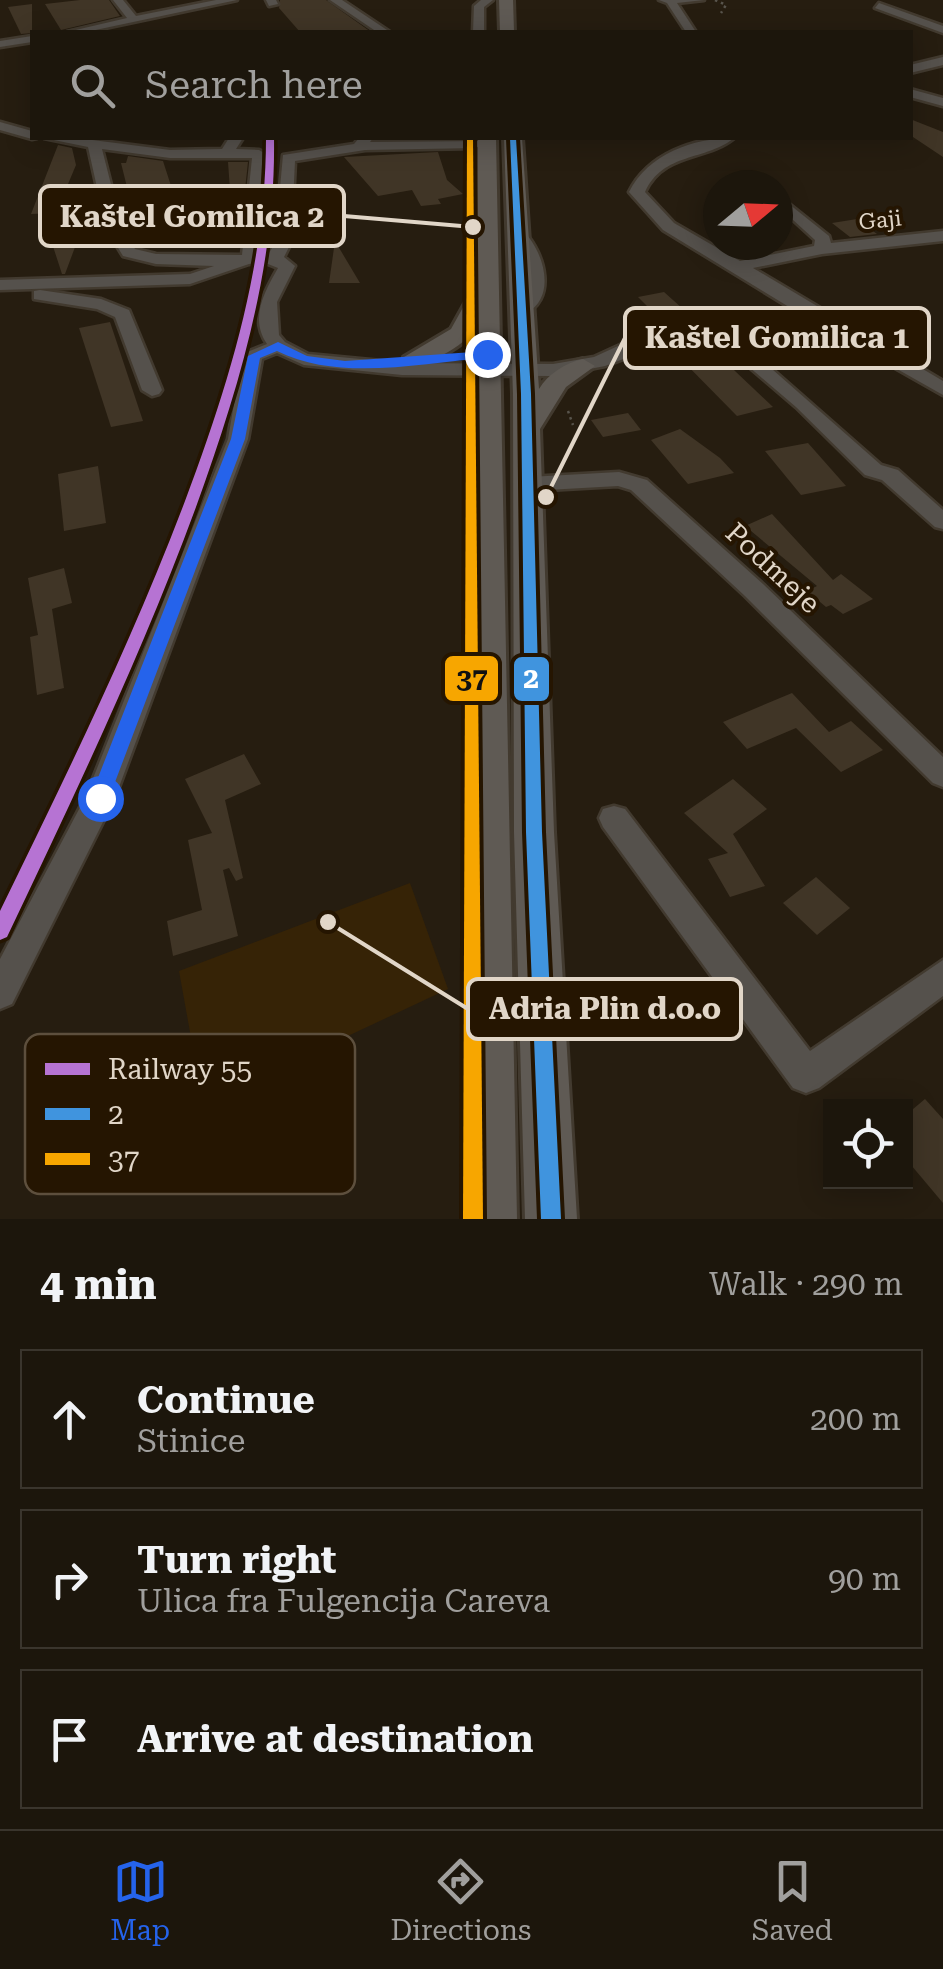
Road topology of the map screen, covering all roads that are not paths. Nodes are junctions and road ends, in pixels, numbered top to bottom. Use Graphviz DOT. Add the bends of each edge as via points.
graph roads {
  1 [pos="118,0"];
  2 [pos="232,0"];
  3 [pos="336,0"];
  4 [pos="506,0"];
  5 [pos="699,0"];
  6 [pos="668,1"];
  7 [pos="485,4"];
  8 [pos="879,6"];
  9 [pos="134,20"];
  10 [pos="10,30"];
  11 [pos="89,30"];
  12 [pos="381,30"];
  13 [pos="478,30"];
  14 [pos="481,30"];
  15 [pos="507,30"];
  16 [pos="690,30"];
  17 [pos="943,30"];
  18 [pos="26,40"];
  19 [pos="0,44"];
  20 [pos="943,61"];
  21 [pos="913,67"];
  22 [pos="936,101"];
  23 [pos="936,118"];
  24 [pos="0,126"];
  25 [pos="30,135"];
  26 [pos="86,140"];
  27 [pos="235,140"];
  28 [pos="513,140"];
  29 [pos="721,140"];
  30 [pos="365,142"];
  31 [pos="481,143"];
  32 [pos="228,153"];
  33 [pos="793,213"];
  34 [pos="943,236"];
  35 [pos="822,249"];
  36 [pos="241,260"];
  37 [pos="274,260"];
  38 [pos="738,266"];
  39 [pos="1,284"];
  40 [pos="487,295"];
  41 [pos="810,312"];
  42 [pos="716,329"];
  43 [pos="645,344"];
  44 [pos="278,346"];
  45 [pos="416,357"];
  46 [pos="506,362"];
  47 [pos="345,364"];
  48 [pos="583,366"];
  49 [pos="943,389"];
  50 [pos="152,390"];
  51 [pos="526,428"];
  52 [pos="528,484"];
  53 [pos="943,522"];
  54 [pos="943,775"];
  55 [pos="614,818"];
  56 [pos="943,976"];
  57 [pos="0,993"];
  58 [pos="491,1219"];
  59 [pos="550,1219"];
  1 -- 9 [label="street"];
  2 -- 9 [label="street"];
  3 -- 12 [label="street"];
  4 -- 15 [label="main road"];
  5 -- 6 [label="street"];
  6 -- 16 [label="street"];
  7 -- 13 [label="street" via="464,20"];
  7 -- 14 [label="main road"];
  8 -- 17 [label="street"];
  9 -- 11 [label="street"];
  10 -- 18 [label="street"];
  18 -- 19 [label="street"];
  20 -- 21 [label="street"];
  22 -- 23 [label="street"];
  24 -- 25 [label="street"];
  26 -- 32 [label="street" via="170,154"];
  26 -- 36 [label="street" via="114,228 129,252"];
  27 -- 32 [label="street"];
  28 -- 46 [label="main road" via="522,310"];
  29 -- 38 [label="street" via="655,164 637,192 674,232"];
  30 -- 31 [label="street"];
  30 -- 37 [label="street" via="288,158 283,242"];
  31 -- 40 [label="main road"];
  32 -- 36 [label="street" via="259,154 256,223"];
  33 -- 35 [label="street, Gaji" via="823,239"];
  34 -- 35 [label="street, Gaji"];
  35 -- 38 [label="street, Gaji"];
  36 -- 37 [label="street"];
  36 -- 39 [label="street" via="190,279"];
  37 -- 44 [label="street" via="287,266 268,302 270,335"];
  38 -- 41 [label="street"];
  39 -- 50 [label="street" via="123,314"];
  40 -- 45 [label="main road" via="460,334"];
  40 -- 46 [label="main road"];
  41 -- 42 [label="street"];
  41 -- 49 [label="street"];
  42 -- 43 [label="street"];
  42 -- 53 [label="street" via="873,470 890,475"];
  43 -- 46 [label="street"];
  43 -- 48 [label="street"];
  44 -- 47 [label="street" via="304,359"];
  44 -- 57 [label="street" via="254,356 238,439 107,780"];
  45 -- 46 [label="street"];
  45 -- 47 [label="street"];
  46 -- 47 [label="street"];
  46 -- 48 [label="street"];
  46 -- 51 [label="main road"];
  46 -- 58 [label="main road"];
  48 -- 51 [label="main road" via="556,382"];
  51 -- 52 [label="main road"];
  52 -- 54 [label="street, Podmeje" via="639,485"];
  52 -- 59 [label="main road"];
  55 -- 56 [label="street" via="806,1075"];
}
